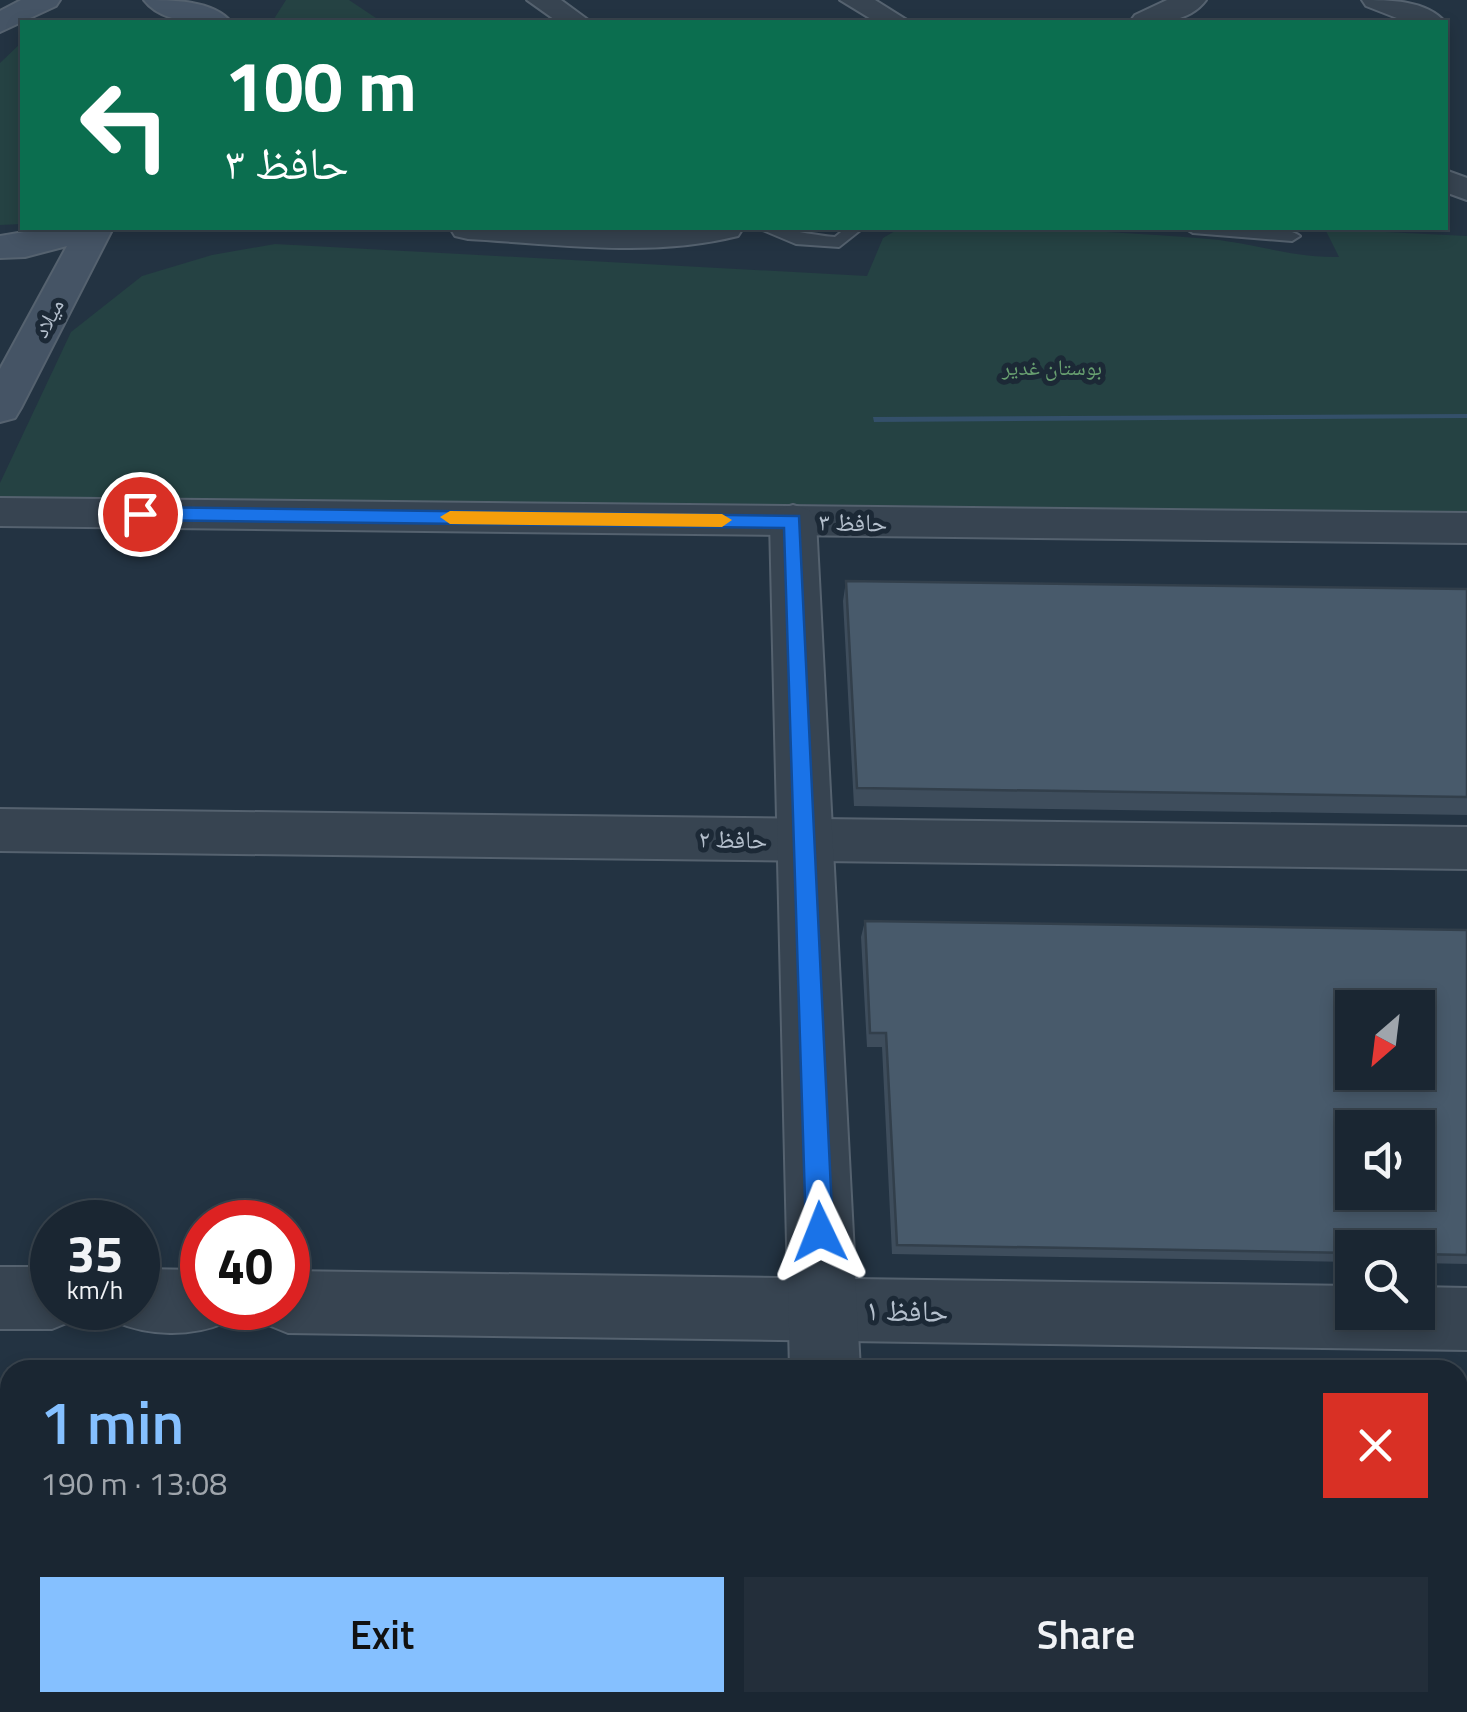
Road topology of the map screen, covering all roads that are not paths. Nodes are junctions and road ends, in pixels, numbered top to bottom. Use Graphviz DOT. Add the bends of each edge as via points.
graph roads {
  1 [pos="41,0"];
  2 [pos="159,0"];
  3 [pos="238,0"];
  4 [pos="541,0"];
  5 [pos="854,0"];
  6 [pos="1376,0"];
  7 [pos="1180,2"];
  8 [pos="210,20"];
  9 [pos="217,20"];
  10 [pos="575,20"];
  11 [pos="892,20"];
  12 [pos="1149,20"];
  13 [pos="1425,20"];
  14 [pos="0,22"];
  15 [pos="80,230"];
  16 [pos="94,230"];
  17 [pos="506,230"];
  18 [pos="712,230"];
  19 [pos="771,230"];
  20 [pos="853,230"];
  21 [pos="1218,230"];
  22 [pos="1292,236"];
  23 [pos="0,247"];
  24 [pos="0,408"];
  25 [pos="0,512"];
  26 [pos="793,521"];
  27 [pos="1467,528"];
  28 [pos="0,830"];
  29 [pos="805,840"];
  30 [pos="1467,848"];
  31 [pos="0,1298"];
  32 [pos="30,1298"];
  33 [pos="310,1302"];
  34 [pos="822,1310"];
  35 [pos="1467,1319"];
  36 [pos="824,1360"];
  1 -- 14 [label="main road"];
  2 -- 8 [label="main road"];
  3 -- 9 [label="main road"];
  4 -- 10 [label="street"];
  5 -- 11 [label="street"];
  6 -- 13 [label="street"];
  7 -- 12 [label="street"];
  15 -- 23 [label="main road"];
  16 -- 24 [label="main road, میلاد"];
  17 -- 18 [label="street" via="658,238"];
  19 -- 20 [label="lane" via="839,242"];
  21 -- 22 [label="lane"];
  25 -- 26 [label="street, حافظ ۳"];
  26 -- 27 [label="street, حافظ ۳"];
  26 -- 29 [label="street"];
  28 -- 29 [label="street, حافظ ۲"];
  29 -- 30 [label="street, حافظ ۲"];
  29 -- 34 [label="street"];
  31 -- 32 [label="street"];
  33 -- 34 [label="street, حافظ ۱"];
  34 -- 35 [label="street, حافظ ۱"];
  34 -- 36 [label="street"];
}
